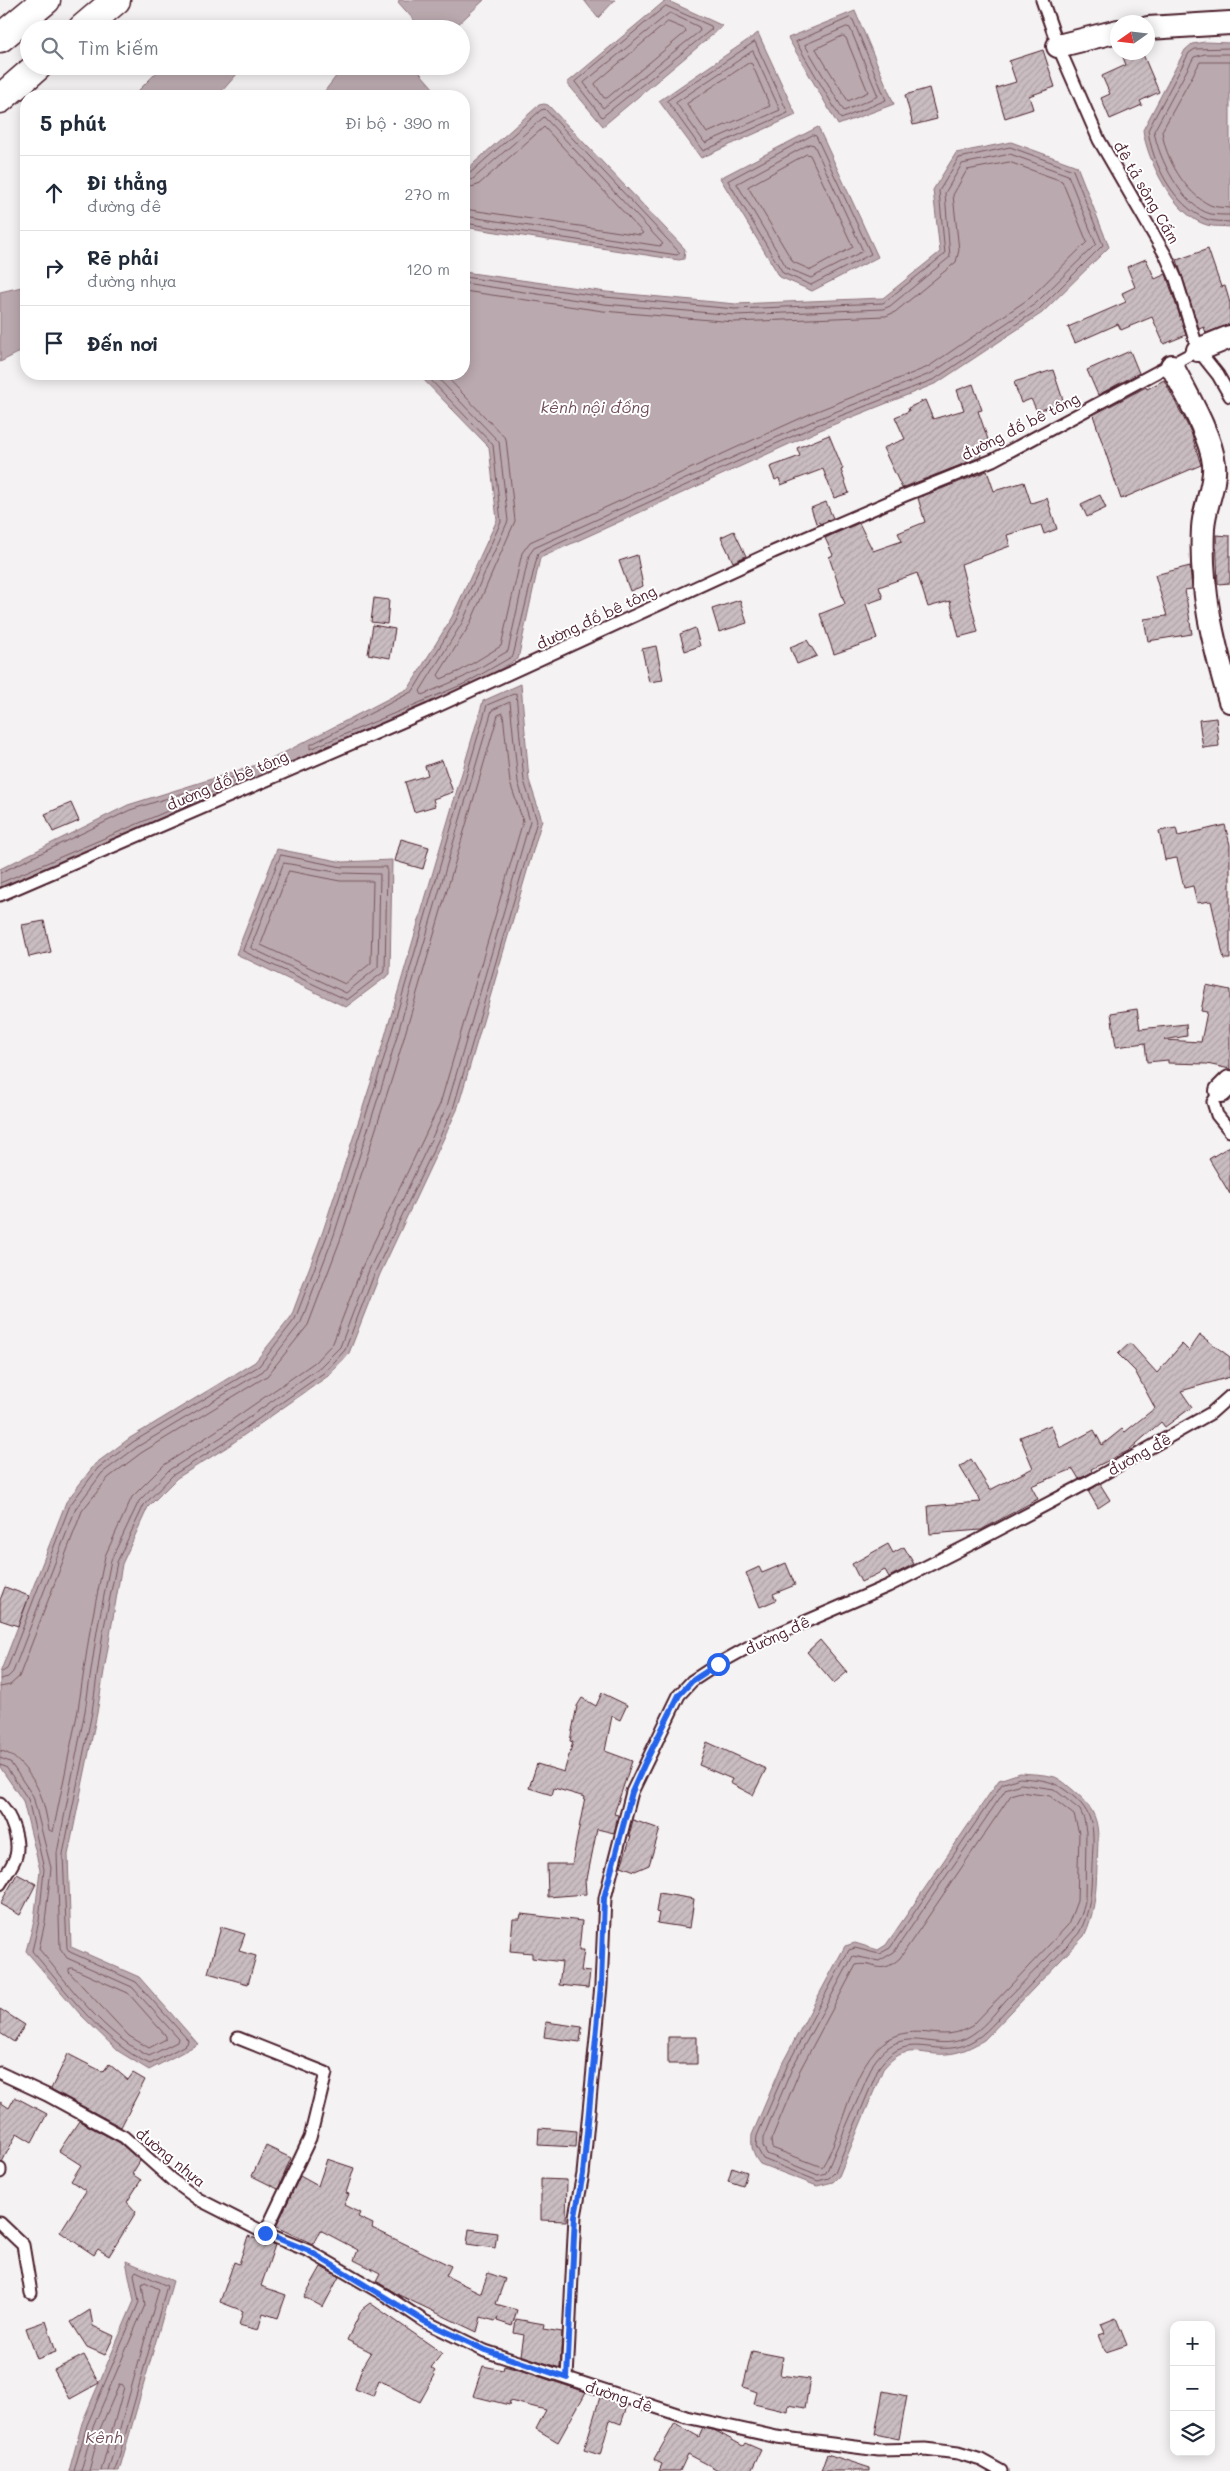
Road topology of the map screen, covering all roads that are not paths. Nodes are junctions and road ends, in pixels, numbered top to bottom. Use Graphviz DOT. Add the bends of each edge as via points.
graph roads {
  1 [pos="46,0"];
  2 [pos="116,0"];
  3 [pos="1042,0"];
  4 [pos="22,20"];
  5 [pos="93,20"];
  6 [pos="20,21"];
  7 [pos="1230,23"];
  8 [pos="1155,28"];
  9 [pos="1110,33"];
  10 [pos="0,38"];
  11 [pos="1058,46"];
  12 [pos="28,75"];
  13 [pos="0,99"];
  14 [pos="1230,337"];
  15 [pos="1198,350"];
  16 [pos="1172,366"];
  17 [pos="1230,396"];
  18 [pos="1230,701"];
  19 [pos="0,895"];
  20 [pos="1225,1086"];
  21 [pos="1230,1131"];
  22 [pos="1230,1396"];
  23 [pos="0,1804"];
  24 [pos="0,1884"];
  25 [pos="238,2038"];
  26 [pos="0,2073"];
  27 [pos="0,2223"];
  28 [pos="265,2233"];
  29 [pos="31,2293"];
  30 [pos="567,2378"];
  31 [pos="1001,2471"];
  1 -- 4 [label="street"];
  2 -- 5 [label="street"];
  3 -- 11 [label="lane, đê tả sông Cấm"];
  6 -- 10 [label="street"];
  7 -- 8 [label="street"];
  9 -- 11 [label="street"];
  11 -- 15 [label="lane, đê tả sông Cấm" via="1099,140 1166,256"];
  12 -- 13 [label="street"];
  14 -- 15 [label="street"];
  15 -- 16 [label="lane, đường đổ bê tông"];
  15 -- 17 [label="lane, đê tả sông Cấm"];
  16 -- 18 [label="street" via="1205,434 1214,465 1203,528 1204,590"];
  16 -- 19 [label="lane, đường đổ bê tông" via="992,460 773,552 429,710"];
  20 -- 21 [label="lane" via="1213,1102"];
  22 -- 30 [label="lane, đường đê" via="1203,1418 1036,1511 888,1586 754,1644 692,1681 679,1695 632,1792 604,1898 601,1985 583,2174 575,2216"];
  23 -- 24 [label="lane" via="6,1810 17,1838 16,1856"];
  25 -- 28 [label="lane" via="326,2073 310,2138"];
  26 -- 28 [label="lane, đường nhựa" via="124,2137 198,2199"];
  27 -- 29 [label="lane" via="23,2244"];
  28 -- 30 [label="lane, đường nhựa" via="309,2251 424,2321 504,2357"];
  30 -- 31 [label="lane, đường đê" via="686,2417 759,2433 879,2450 925,2449 958,2453"];
}
